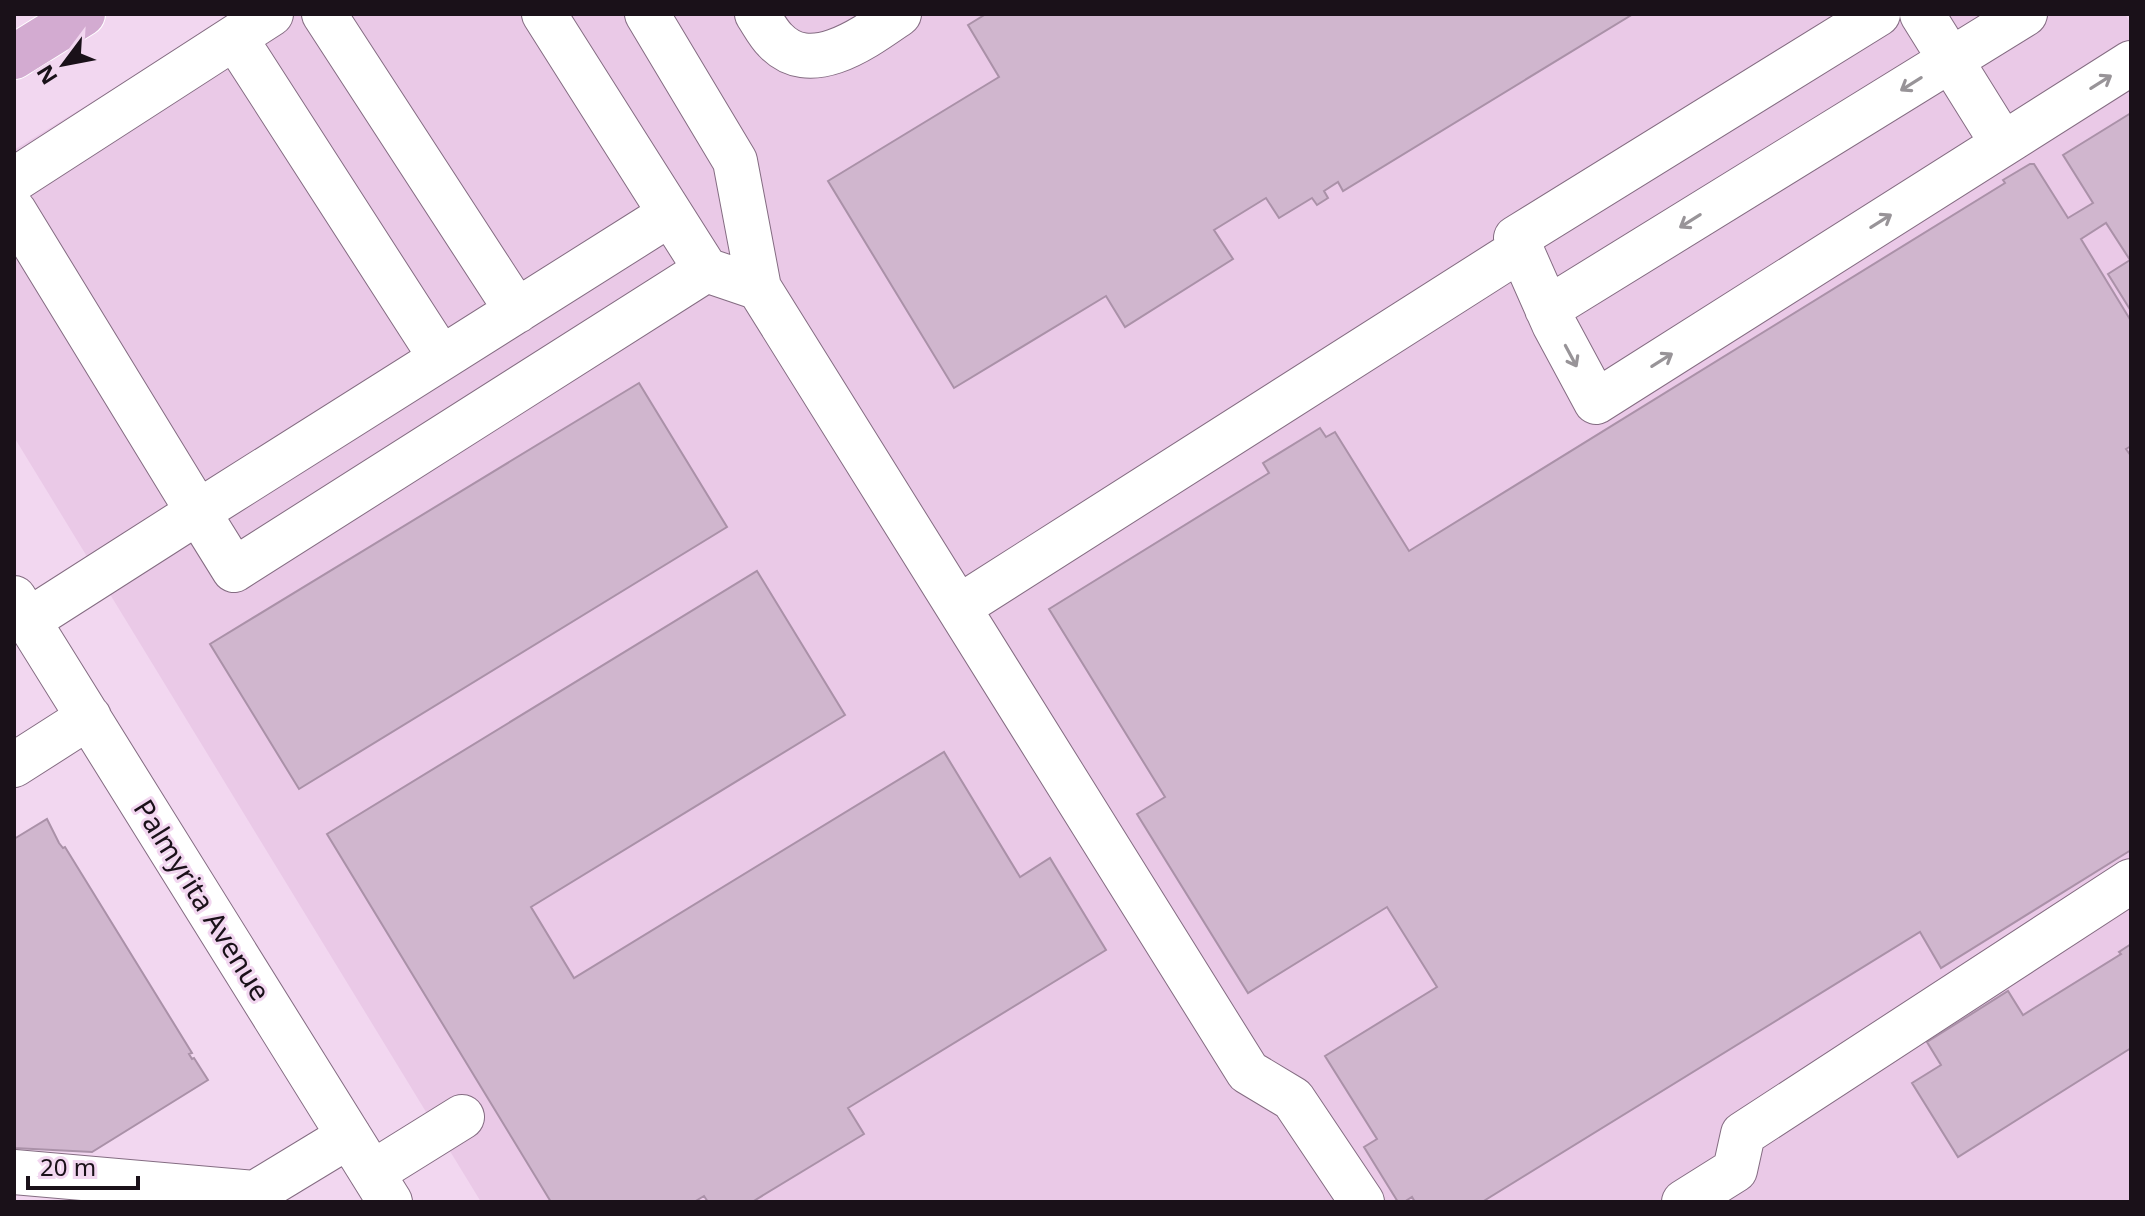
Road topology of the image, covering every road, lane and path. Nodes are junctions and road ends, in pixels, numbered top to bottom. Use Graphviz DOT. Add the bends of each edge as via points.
graph roads {
  1 [pos="83,14"];
  2 [pos="271,14"];
  3 [pos="324,14"];
  4 [pos="544,14"];
  5 [pos="647,14"];
  6 [pos="757,14"];
  7 [pos="899,14"];
  8 [pos="1878,14"];
  9 [pos="1922,14"];
  10 [pos="2025,14"];
  11 [pos="235,38"];
  12 [pos="14,57"];
  13 [pos="1951,60"];
  14 [pos="2131,63"];
  15 [pos="2003,144"];
  16 [pos="14,180"];
  17 [pos="14,211"];
  18 [pos="670,214"];
  19 [pos="1521,249"];
  20 [pos="706,270"];
  21 [pos="759,288"];
  22 [pos="1547,309"];
  23 [pos="517,311"];
  24 [pos="441,358"];
  25 [pos="198,512"];
  26 [pos="959,607"];
  27 [pos="22,609"];
  28 [pos="89,717"];
  29 [pos="14,765"];
  30 [pos="2131,881"];
  31 [pos="462,1117"];
  32 [pos="349,1136"];
  33 [pos="14,1172"];
  34 [pos="381,1187"];
  35 [pos="1362,1202"];
  36 [pos="1684,1202"];
  1 -- 12 [label="main road"];
  2 -- 11 [label="street"];
  3 -- 23 [label="street"];
  4 -- 18 [label="street"];
  5 -- 21 [label="street" via="735,161"];
  6 -- 7 [label="street" via="777,42 810,56 852,43"];
  8 -- 19 [label="street" via="1516,238"];
  9 -- 13 [label="street"];
  10 -- 13 [label="street"];
  11 -- 16 [label="street"];
  11 -- 24 [label="street"];
  13 -- 15 [label="street"];
  13 -- 22 [label="street, one-way"];
  15 -- 14 [label="street, one-way"];
  22 -- 15 [label="street, one-way" via="1596,402"];
  17 -- 25 [label="street"];
  18 -- 20 [label="street"];
  18 -- 23 [label="street"];
  19 -- 22 [label="street"];
  19 -- 26 [label="street"];
  20 -- 21 [label="street"];
  20 -- 25 [label="street" via="234,570"];
  21 -- 26 [label="street"];
  23 -- 24 [label="street"];
  24 -- 25 [label="street"];
  25 -- 27 [label="street"];
  26 -- 35 [label="street" via="1248,1072 1293,1099"];
  27 -- 28 [label="street, Palmyrita Avenue"];
  28 -- 29 [label="street"];
  28 -- 32 [label="street, Palmyrita Avenue"];
  30 -- 36 [label="street" via="1743,1134 1735,1170"];
  31 -- 34 [label="street"];
  32 -- 33 [label="street" via="255,1193"];
  32 -- 34 [label="street, Palmyrita Avenue"];
}
